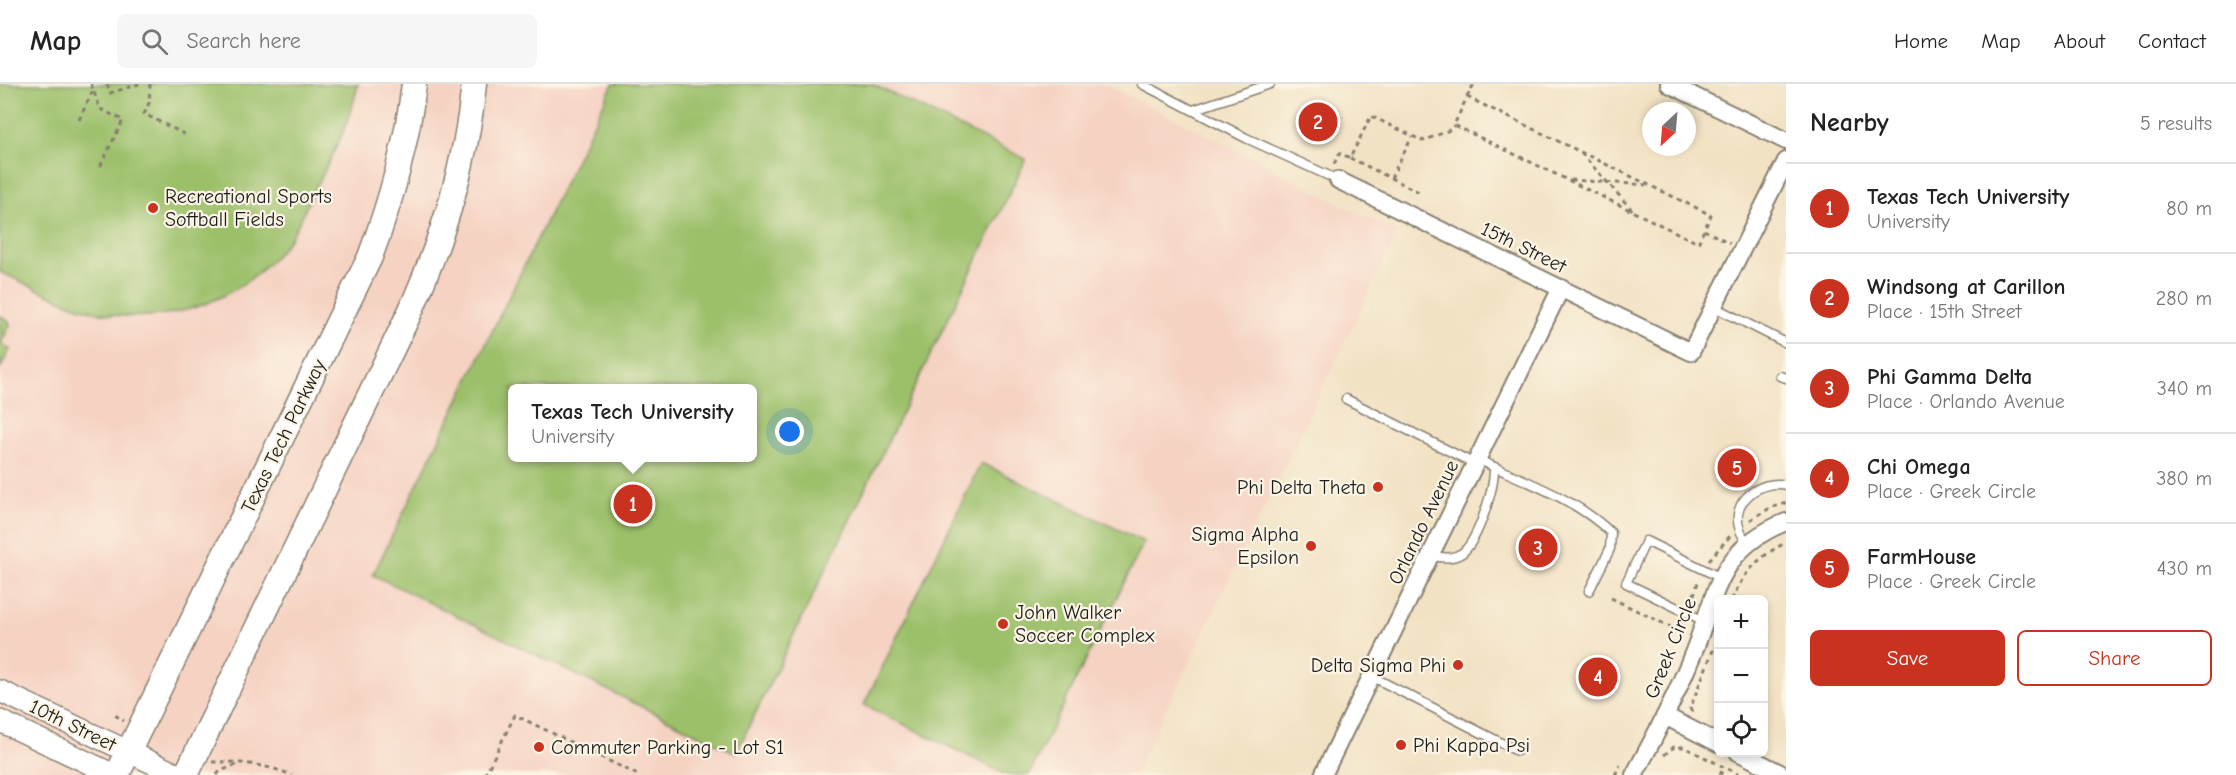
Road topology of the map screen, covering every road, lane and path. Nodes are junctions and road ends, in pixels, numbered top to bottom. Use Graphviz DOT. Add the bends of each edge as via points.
graph roads {
  1 [pos="91,84"];
  2 [pos="107,84"];
  3 [pos="139,84"];
  4 [pos="150,84"];
  5 [pos="414,84"];
  6 [pos="474,84"];
  7 [pos="1142,84"];
  8 [pos="1270,84"];
  9 [pos="1474,84"];
  10 [pos="1669,84"];
  11 [pos="93,90"];
  12 [pos="1467,97"];
  13 [pos="1193,110"];
  14 [pos="79,120"];
  15 [pos="1454,125"];
  16 [pos="186,135"];
  17 [pos="1412,136"];
  18 [pos="1786,141"];
  19 [pos="1580,152"];
  20 [pos="1350,158"];
  21 [pos="1325,160"];
  22 [pos="1786,161"];
  23 [pos="100,167"];
  24 [pos="1391,178"];
  25 [pos="1567,179"];
  26 [pos="1338,180"];
  27 [pos="1608,182"];
  28 [pos="1650,185"];
  29 [pos="1780,191"];
  30 [pos="1419,192"];
  31 [pos="1635,212"];
  32 [pos="1704,230"];
  33 [pos="1731,243"];
  34 [pos="1561,288"];
  35 [pos="1714,307"];
  36 [pos="1786,343"];
  37 [pos="1346,399"];
  38 [pos="1476,461"];
  39 [pos="1494,467"];
  40 [pos="1786,485"];
  41 [pos="1786,522"];
  42 [pos="1747,543"];
  43 [pos="1786,543"];
  44 [pos="1430,556"];
  45 [pos="1721,578"];
  46 [pos="1589,591"];
  47 [pos="1735,595"];
  48 [pos="1704,621"];
  49 [pos="1715,649"];
  50 [pos="1371,676"];
  51 [pos="6,693"];
  52 [pos="115,715"];
  53 [pos="1696,715"];
  54 [pos="1665,716"];
  55 [pos="0,721"];
  56 [pos="125,722"];
  57 [pos="1714,740"];
  58 [pos="1517,751"];
  59 [pos="129,752"];
  60 [pos="1746,757"];
  61 [pos="1661,760"];
  62 [pos="211,762"];
  63 [pos="241,764"];
  64 [pos="1724,767"];
  65 [pos="116,775"];
  66 [pos="178,775"];
  67 [pos="186,775"];
  68 [pos="217,775"];
  69 [pos="292,775"];
  70 [pos="485,775"];
  71 [pos="638,775"];
  72 [pos="876,775"];
  73 [pos="883,775"];
  74 [pos="1323,775"];
  75 [pos="1634,775"];
  76 [pos="1720,775"];
  77 [pos="1740,775"];
  78 [pos="1784,775"];
  1 -- 11 [label="path"];
  2 -- 3 [label="path" via="110,93"];
  4 -- 16 [label="path" via="144,114"];
  5 -- 59 [label="main road, Texas Tech Parkway" via="394,186 370,257"];
  6 -- 67 [label="main road" via="455,192 431,264"];
  7 -- 13 [label="lane"];
  8 -- 13 [label="lane"];
  9 -- 12 [label="path"];
  10 -- 18 [label="street"];
  11 -- 14 [label="path"];
  11 -- 23 [label="path" via="100,109 123,120"];
  12 -- 15 [label="path"];
  12 -- 19 [label="path"];
  13 -- 26 [label="lane"];
  15 -- 17 [label="path" via="1423,141"];
  15 -- 25 [label="path"];
  17 -- 20 [label="path" via="1371,116"];
  17 -- 24 [label="path"];
  19 -- 27 [label="path"];
  19 -- 28 [label="path"];
  20 -- 21 [label="path" via="1340,153 1334,165"];
  20 -- 24 [label="path"];
  22 -- 29 [label="street"];
  24 -- 30 [label="path"];
  25 -- 27 [label="path"];
  25 -- 31 [label="path"];
  26 -- 34 [label="street, 15th Street"];
  27 -- 28 [label="path"];
  27 -- 31 [label="path"];
  28 -- 32 [label="path" via="1711,215"];
  29 -- 35 [label="street"];
  31 -- 32 [label="path" via="1698,243"];
  32 -- 33 [label="path"];
  34 -- 35 [label="street, 15th Street" via="1691,352"];
  34 -- 38 [label="street, Orlando Avenue"];
  35 -- 36 [label="lane"];
  37 -- 38 [label="lane"];
  38 -- 39 [label="lane"];
  38 -- 44 [label="street, Orlando Avenue"];
  39 -- 44 [label="lane" via="1495,480 1487,507 1463,552 1451,558"];
  39 -- 46 [label="lane" via="1598,519 1611,533 1610,549"];
  40 -- 42 [label="lane" via="1769,483 1744,498 1739,528"];
  41 -- 42 [label="street, Greek Circle"];
  42 -- 45 [label="street, Greek Circle"];
  43 -- 47 [label="path" via="1749,570"];
  44 -- 50 [label="street, Orlando Avenue"];
  45 -- 48 [label="street, Greek Circle"];
  45 -- 48 [label="lane" via="1646,542 1626,583"];
  48 -- 54 [label="street, Greek Circle"];
  49 -- 53 [label="path" via="1690,708"];
  50 -- 58 [label="lane"];
  50 -- 74 [label="street, Orlando Avenue"];
  51 -- 55 [label="street"];
  51 -- 59 [label="street, 10th Street"];
  52 -- 56 [label="path"];
  54 -- 57 [label="street, Greek Circle"];
  54 -- 75 [label="street, Greek Circle"];
  55 -- 65 [label="street, 10th Street"];
  59 -- 65 [label="main road, Texas Tech Parkway"];
  59 -- 66 [label="street, 10th Street"];
  60 -- 78 [label="street"];
  61 -- 64 [label="path" via="1674,747 1684,747"];
  62 -- 63 [label="path"];
  63 -- 68 [label="path"];
  63 -- 69 [label="path" via="275,768"];
  64 -- 76 [label="path"];
  64 -- 77 [label="path"];
  70 -- 71 [label="path" via="515,715"];
  72 -- 73 [label="path"];
}
